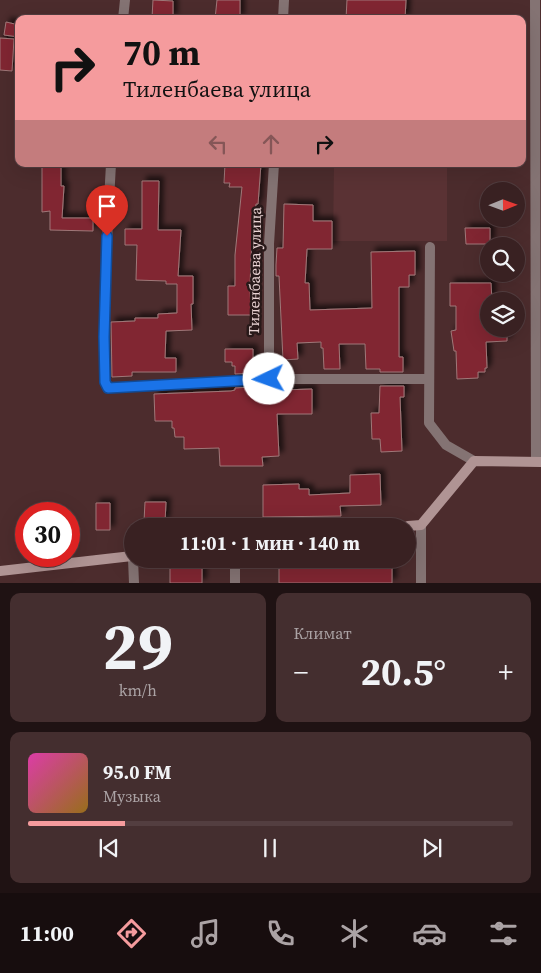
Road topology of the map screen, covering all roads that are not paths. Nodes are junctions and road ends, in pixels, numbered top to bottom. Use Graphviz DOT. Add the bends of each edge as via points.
graph roads {
  1 [pos="125,0"];
  2 [pos="284,0"];
  3 [pos="535,0"];
  4 [pos="123,15"];
  5 [pos="283,15"];
  6 [pos="111,167"];
  7 [pos="274,167"];
  8 [pos="430,247"];
  9 [pos="269,379"];
  10 [pos="429,379"];
  11 [pos="474,461"];
  12 [pos="539,462"];
  13 [pos="416,525"];
  14 [pos="421,525"];
  15 [pos="124,558"];
  16 [pos="133,568"];
  17 [pos="235,568"];
  18 [pos="0,571"];
  19 [pos="134,583"];
  20 [pos="235,583"];
  21 [pos="421,583"];
  1 -- 4 [label="street"];
  2 -- 5 [label="street"];
  3 -- 12 [label="street"];
  6 -- 9 [label="street" via="104,337 105,382 108,388"];
  7 -- 9 [label="street, Тиленбаева улица" via="269,244"];
  8 -- 10 [label="street"];
  9 -- 10 [label="street"];
  10 -- 11 [label="street" via="429,423 446,445"];
  11 -- 12 [label="street"];
  11 -- 14 [label="street"];
  13 -- 14 [label="street"];
  14 -- 21 [label="street"];
  15 -- 18 [label="street"];
  16 -- 19 [label="street"];
  17 -- 20 [label="street"];
}
